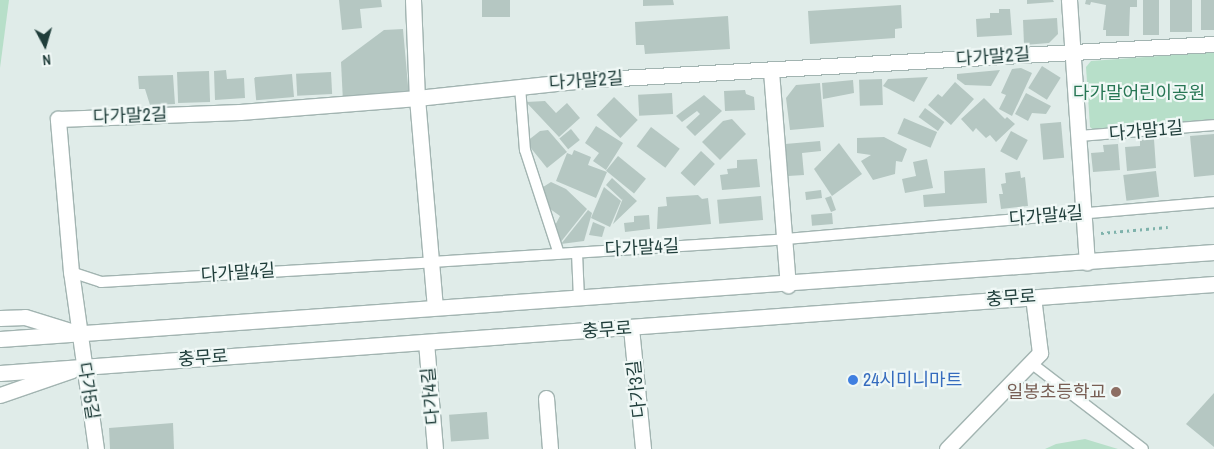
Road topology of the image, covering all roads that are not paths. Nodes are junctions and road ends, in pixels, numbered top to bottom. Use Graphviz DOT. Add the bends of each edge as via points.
graph roads {
  1 [pos="413,0"];
  2 [pos="1069,0"];
  3 [pos="1214,44"];
  4 [pos="1073,52"];
  5 [pos="771,71"];
  6 [pos="520,87"];
  7 [pos="417,98"];
  8 [pos="1214,125"];
  9 [pos="1078,136"];
  10 [pos="1214,202"];
  11 [pos="1083,213"];
  12 [pos="785,239"];
  13 [pos="577,252"];
  14 [pos="1214,252"];
  15 [pos="558,254"];
  16 [pos="433,262"];
  17 [pos="1087,262"];
  18 [pos="71,272"];
  19 [pos="788,284"];
  20 [pos="1214,284"];
  21 [pos="1033,297"];
  22 [pos="579,298"];
  23 [pos="435,306"];
  24 [pos="0,318"];
  25 [pos="630,328"];
  26 [pos="79,334"];
  27 [pos="0,339"];
  28 [pos="426,342"];
  29 [pos="1030,363"];
  30 [pos="84,366"];
  31 [pos="0,373"];
  32 [pos="0,395"];
  33 [pos="546,398"];
  34 [pos="96,449"];
  35 [pos="435,449"];
  36 [pos="550,449"];
  37 [pos="643,449"];
  38 [pos="947,449"];
  39 [pos="1143,449"];
  1 -- 7 [label="street"];
  2 -- 4 [label="street"];
  3 -- 4 [label="street, 다가말2길"];
  4 -- 5 [label="street, 다가말2길"];
  4 -- 9 [label="street"];
  5 -- 6 [label="street, 다가말2길" via="585,80"];
  5 -- 12 [label="street"];
  6 -- 7 [label="street, 다가말2길"];
  6 -- 15 [label="lane" via="525,150"];
  7 -- 16 [label="street"];
  7 -- 18 [label="street, 다가말2길" via="240,112 58,119"];
  8 -- 9 [label="lane, 다가말1길"];
  9 -- 11 [label="street"];
  10 -- 11 [label="lane, 다가말4길"];
  11 -- 12 [label="lane, 다가말4길"];
  11 -- 17 [label="street"];
  12 -- 13 [label="lane, 다가말4길"];
  12 -- 19 [label="street"];
  13 -- 15 [label="lane, 다가말4길"];
  13 -- 22 [label="lane"];
  14 -- 17 [label="street, 충무로"];
  15 -- 16 [label="lane, 다가말4길"];
  16 -- 18 [label="lane, 다가말4길" via="101,282"];
  16 -- 23 [label="street"];
  17 -- 19 [label="street, 충무로"];
  18 -- 26 [label="street, 다가말2길"];
  19 -- 22 [label="street, 충무로"];
  20 -- 21 [label="street, 충무로"];
  21 -- 25 [label="street, 충무로"];
  21 -- 29 [label="street" via="1040,353"];
  22 -- 23 [label="street, 충무로"];
  23 -- 26 [label="street, 충무로"];
  24 -- 26 [label="street" via="25,317"];
  25 -- 28 [label="street, 충무로"];
  25 -- 37 [label="street, 다가3길"];
  26 -- 27 [label="street, 충무로"];
  26 -- 30 [label="street, 다가5길"];
  28 -- 30 [label="street, 충무로"];
  28 -- 35 [label="street, 다가4길"];
  29 -- 38 [label="street"];
  29 -- 39 [label="lane"];
  30 -- 31 [label="street, 충무로"];
  30 -- 32 [label="street"];
  30 -- 34 [label="street, 다가5길"];
  33 -- 36 [label="street"];
}
